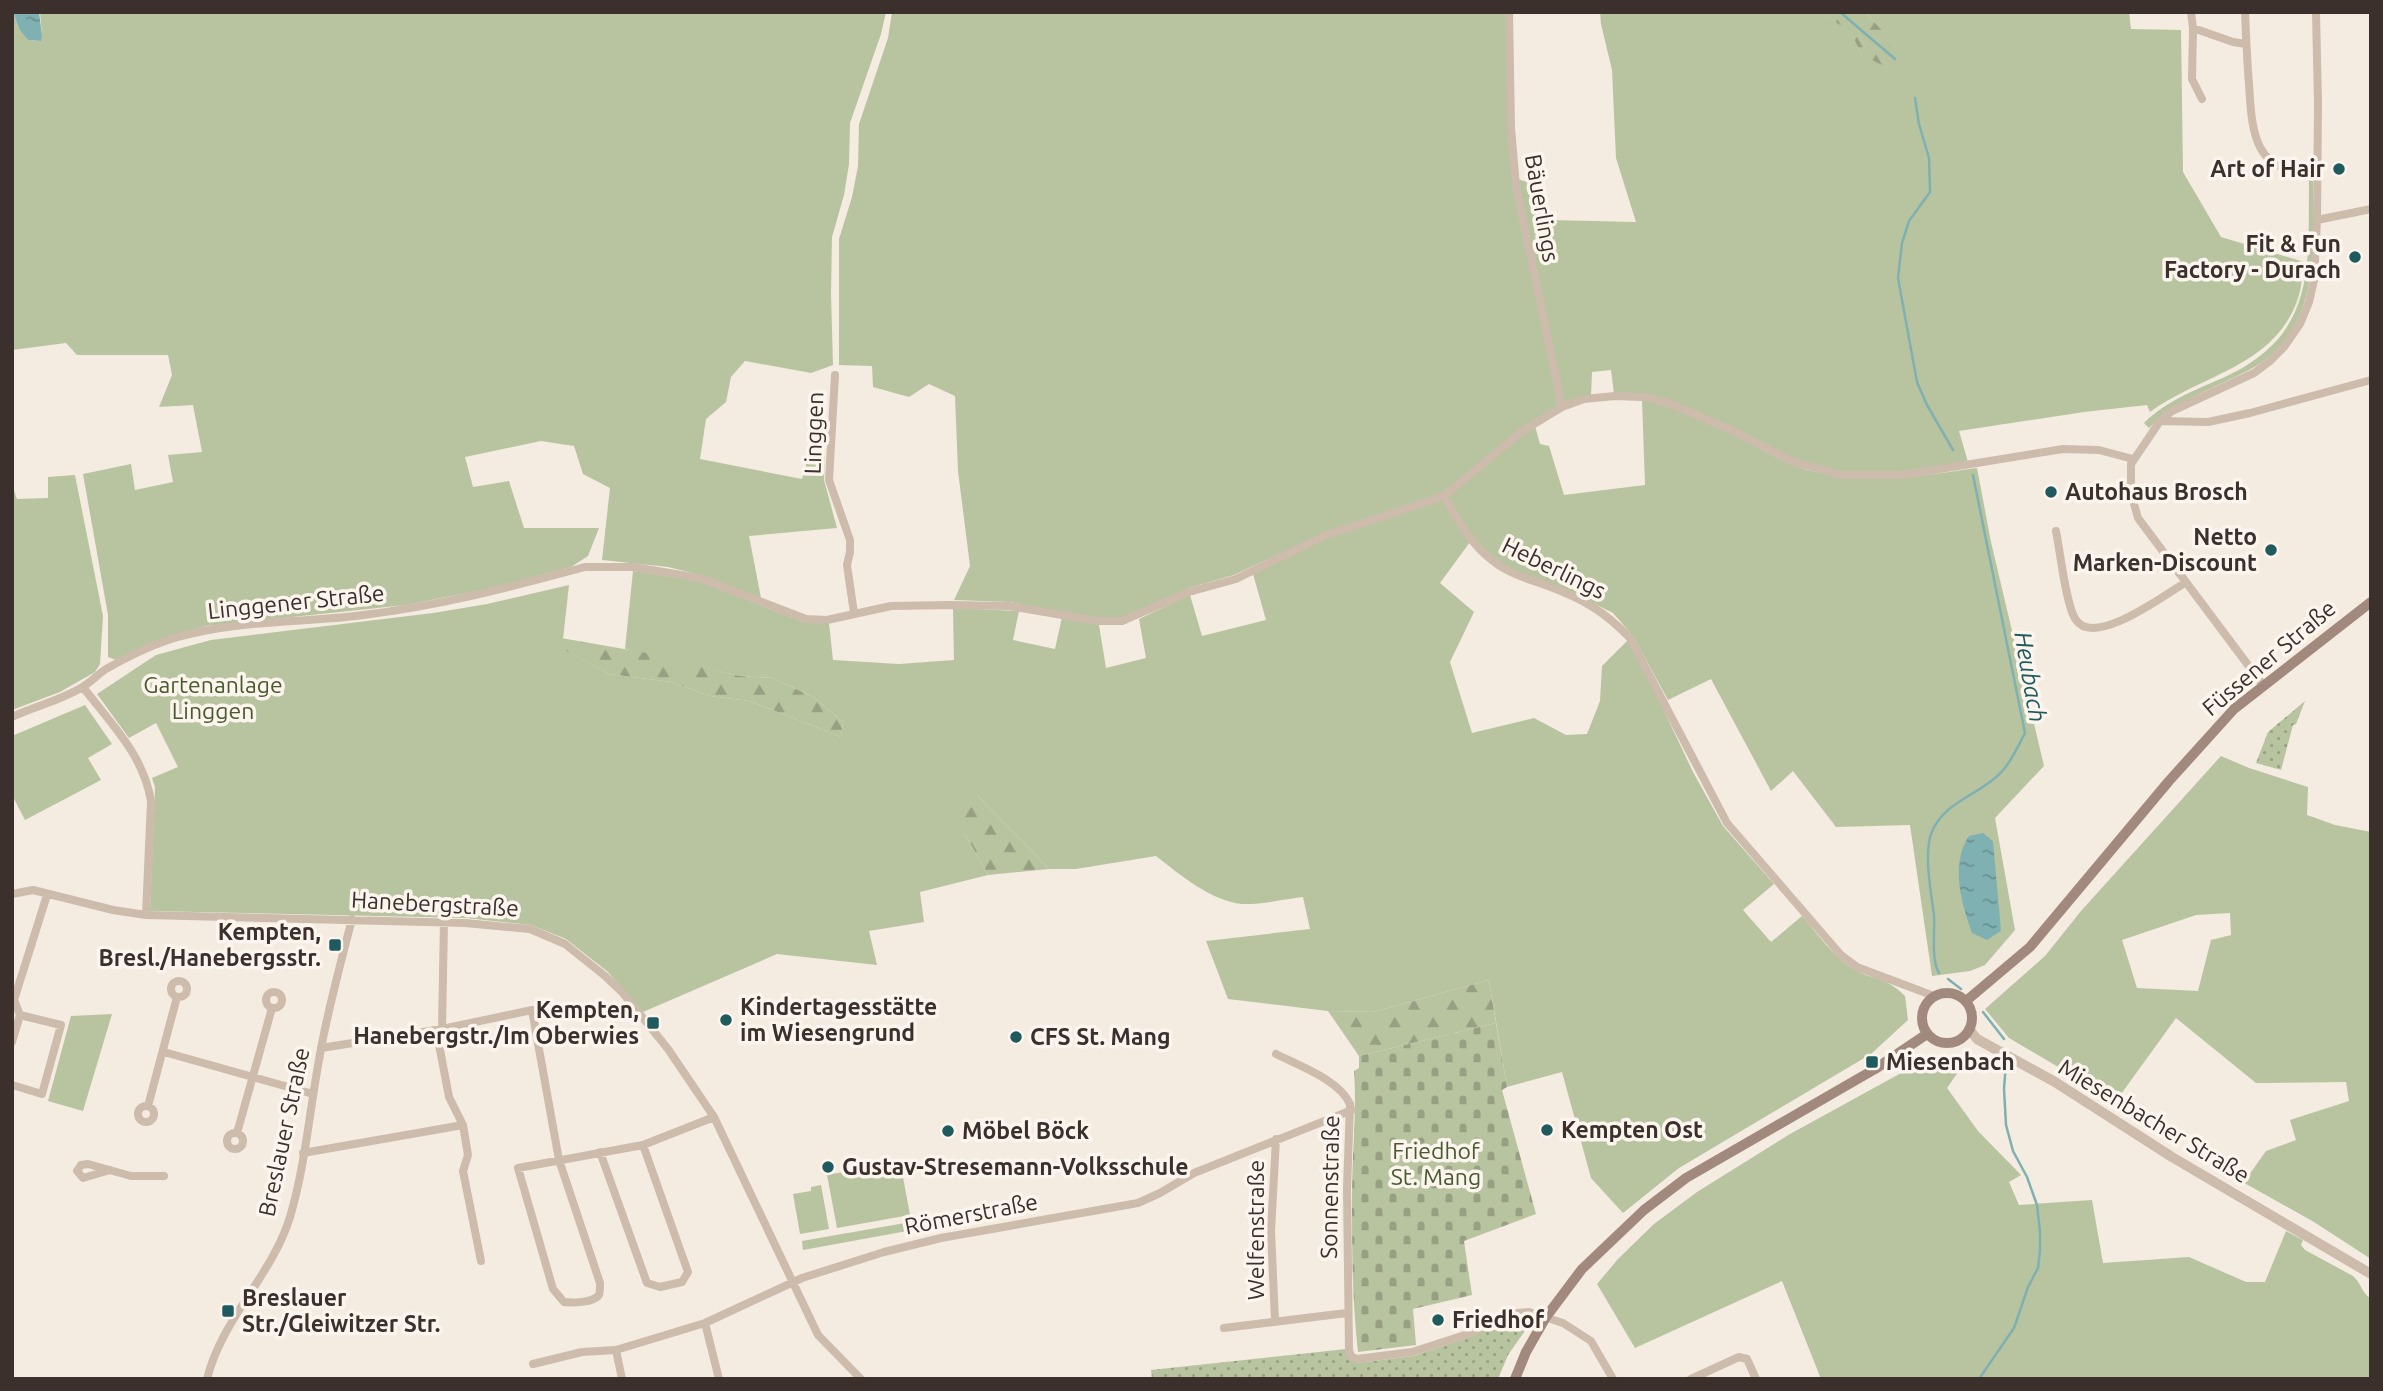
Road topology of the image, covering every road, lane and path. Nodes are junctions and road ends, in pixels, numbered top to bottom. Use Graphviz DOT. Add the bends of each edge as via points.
graph roads {
  1 [pos="1509,12"];
  2 [pos="2191,12"];
  3 [pos="2245,12"];
  4 [pos="2316,12"];
  5 [pos="2193,28"];
  6 [pos="2246,44"];
  7 [pos="2202,99"];
  8 [pos="2317,173"];
  9 [pos="2371,209"];
  10 [pos="2317,220"];
  11 [pos="835,375"];
  12 [pos="2371,380"];
  13 [pos="1562,407"];
  14 [pos="2160,421"];
  15 [pos="2133,459"];
  16 [pos="1444,496"];
  17 [pos="2056,531"];
  18 [pos="2185,583"];
  19 [pos="2371,602"];
  20 [pos="854,613"];
  21 [pos="2263,685"];
  22 [pos="83,687"];
  23 [pos="12,717"];
  24 [pos="12,894"];
  25 [pos="47,895"];
  26 [pos="146,915"];
  27 [pos="352,919"];
  28 [pos="444,921"];
  29 [pos="1934,996"];
  30 [pos="177,997"];
  31 [pos="1966,1001"];
  32 [pos="272,1008"];
  33 [pos="20,1015"];
  34 [pos="442,1028"];
  35 [pos="1969,1029"];
  36 [pos="1927,1034"];
  37 [pos="12,1042"];
  38 [pos="321,1048"];
  39 [pos="164,1052"];
  40 [pos="1276,1054"];
  41 [pos="253,1078"];
  42 [pos="12,1085"];
  43 [pos="313,1094"];
  44 [pos="148,1106"];
  45 [pos="1352,1110"];
  46 [pos="714,1118"];
  47 [pos="463,1125"];
  48 [pos="237,1133"];
  49 [pos="1276,1139"];
  50 [pos="643,1145"];
  51 [pos="303,1153"];
  52 [pos="600,1153"];
  53 [pos="559,1160"];
  54 [pos="110,1170"];
  55 [pos="164,1176"];
  56 [pos="481,1261"];
  57 [pos="2371,1274"];
  58 [pos="792,1282"];
  59 [pos="1347,1313"];
  60 [pos="1275,1321"];
  61 [pos="1544,1321"];
  62 [pos="705,1323"];
  63 [pos="1224,1328"];
  64 [pos="616,1350"];
  65 [pos="534,1364"];
  66 [pos="208,1379"];
  67 [pos="622,1379"];
  68 [pos="719,1379"];
  69 [pos="861,1379"];
  70 [pos="1515,1379"];
  71 [pos="1613,1379"];
  72 [pos="1691,1379"];
  73 [pos="1756,1379"];
  1 -- 13 [label="street, Bäuerlings" via="1516,186"];
  2 -- 5 [label="street"];
  3 -- 6 [label="street"];
  4 -- 8 [label="street"];
  5 -- 6 [label="street"];
  5 -- 7 [label="street" via="2192,79"];
  6 -- 8 [label="street" via="2251,122 2261,151 2279,166"];
  8 -- 10 [label="street"];
  9 -- 10 [label="street"];
  10 -- 14 [label="street" via="2309,302 2284,347 2254,373"];
  11 -- 20 [label="street, Linggen" via="829,480 850,540 847,565"];
  12 -- 14 [label="street" via="2208,422"];
  13 -- 15 [label="street" via="1615,396 1666,402 1791,461 1841,475 1903,475 2063,449 2099,450"];
  13 -- 16 [label="street" via="1521,432"];
  14 -- 15 [label="street"];
  15 -- 18 [label="street" via="2132,494 2138,518"];
  16 -- 20 [label="street, Linggener Straße" via="1324,536 1236,579 1189,592 1122,621 1009,606 891,607"];
  16 -- 29 [label="street, Heberlings" via="1493,562 1584,601 1608,615 1630,638 1727,823 1840,955 1857,967"];
  17 -- 18 [label="street" via="2071,611 2085,628 2124,620"];
  18 -- 21 [label="street"];
  19 -- 21 [label="main road, Füssener Straße"];
  20 -- 22 [label="street, Linggener Straße" via="827,620 806,619 700,579 599,566 426,606 208,630 150,646 104,670"];
  21 -- 31 [label="main road, Füssener Straße" via="2234,709 2169,781 2030,947"];
  22 -- 23 [label="street, Linggener Straße"];
  22 -- 26 [label="street" via="137,757 148,786"];
  24 -- 25 [label="street, Hanebergstraße" via="33,890"];
  25 -- 26 [label="street, Hanebergstraße"];
  25 -- 33 [label="street" via="15,1000"];
  26 -- 27 [label="street, Hanebergstraße"];
  27 -- 28 [label="street, Hanebergstraße"];
  27 -- 38 [label="street, Breslauer Straße"];
  28 -- 34 [label="street"];
  28 -- 46 [label="street, Hanebergstraße" via="530,929 565,944 622,992"];
  29 -- 31 [label="main road" via="1957,994"];
  29 -- 36 [label="main road" via="1924,1006"];
  30 -- 39 [label="street"];
  31 -- 35 [label="main road" via="1972,1015"];
  32 -- 41 [label="street"];
  33 -- 37 [label="street"];
  33 -- 42 [label="street" via="61,1025 42,1094"];
  34 -- 38 [label="street"];
  34 -- 47 [label="street" via="438,1039 449,1097"];
  34 -- 53 [label="street" via="532,1010"];
  35 -- 36 [label="main road" via="1948,1043"];
  35 -- 57 [label="street, Miesenbacher Straße" via="1977,1040 2055,1082"];
  36 -- 61 [label="main road" via="1884,1064 1686,1178 1644,1210 1584,1267"];
  38 -- 43 [label="street, Breslauer Straße"];
  39 -- 41 [label="street"];
  39 -- 44 [label="street"];
  40 -- 45 [label="street, Sonnenstraße" via="1336,1085"];
  41 -- 43 [label="street"];
  41 -- 48 [label="street"];
  43 -- 51 [label="street, Breslauer Straße"];
  45 -- 49 [label="street, Römerstraße"];
  45 -- 59 [label="street, Sonnenstraße"];
  46 -- 50 [label="street"];
  46 -- 58 [label="street, Hanebergstraße"];
  47 -- 51 [label="street"];
  47 -- 56 [label="street" via="468,1155 463,1171"];
  49 -- 58 [label="street, Römerstraße" via="1138,1202 929,1241"];
  49 -- 60 [label="street, Welfenstraße" via="1271,1231"];
  50 -- 52 [label="street"];
  50 -- 52 [label="street" via="688,1272 682,1282 660,1287 648,1283"];
  51 -- 66 [label="street, Breslauer Straße" via="284,1231 223,1336"];
  52 -- 53 [label="street"];
  53 -- 53 [label="street" via="518,1168 553,1289 564,1302 575,1303 596,1298 600,1283"];
  54 -- 55 [label="street"];
  58 -- 62 [label="street, Römerstraße"];
  58 -- 69 [label="street, Hanebergstraße" via="818,1335"];
  59 -- 60 [label="street"];
  59 -- 61 [label="street, Sonnenstraße" via="1349,1350 1357,1359 1412,1352 1517,1313 1530,1312"];
  60 -- 63 [label="street"];
  61 -- 70 [label="main road"];
  61 -- 71 [label="street" via="1563,1323 1591,1341"];
  62 -- 64 [label="street, Römerstraße"];
  62 -- 68 [label="street"];
  64 -- 65 [label="street, Römerstraße" via="582,1352"];
  64 -- 67 [label="street"];
  72 -- 73 [label="street" via="1740,1357 1747,1359"];
}
